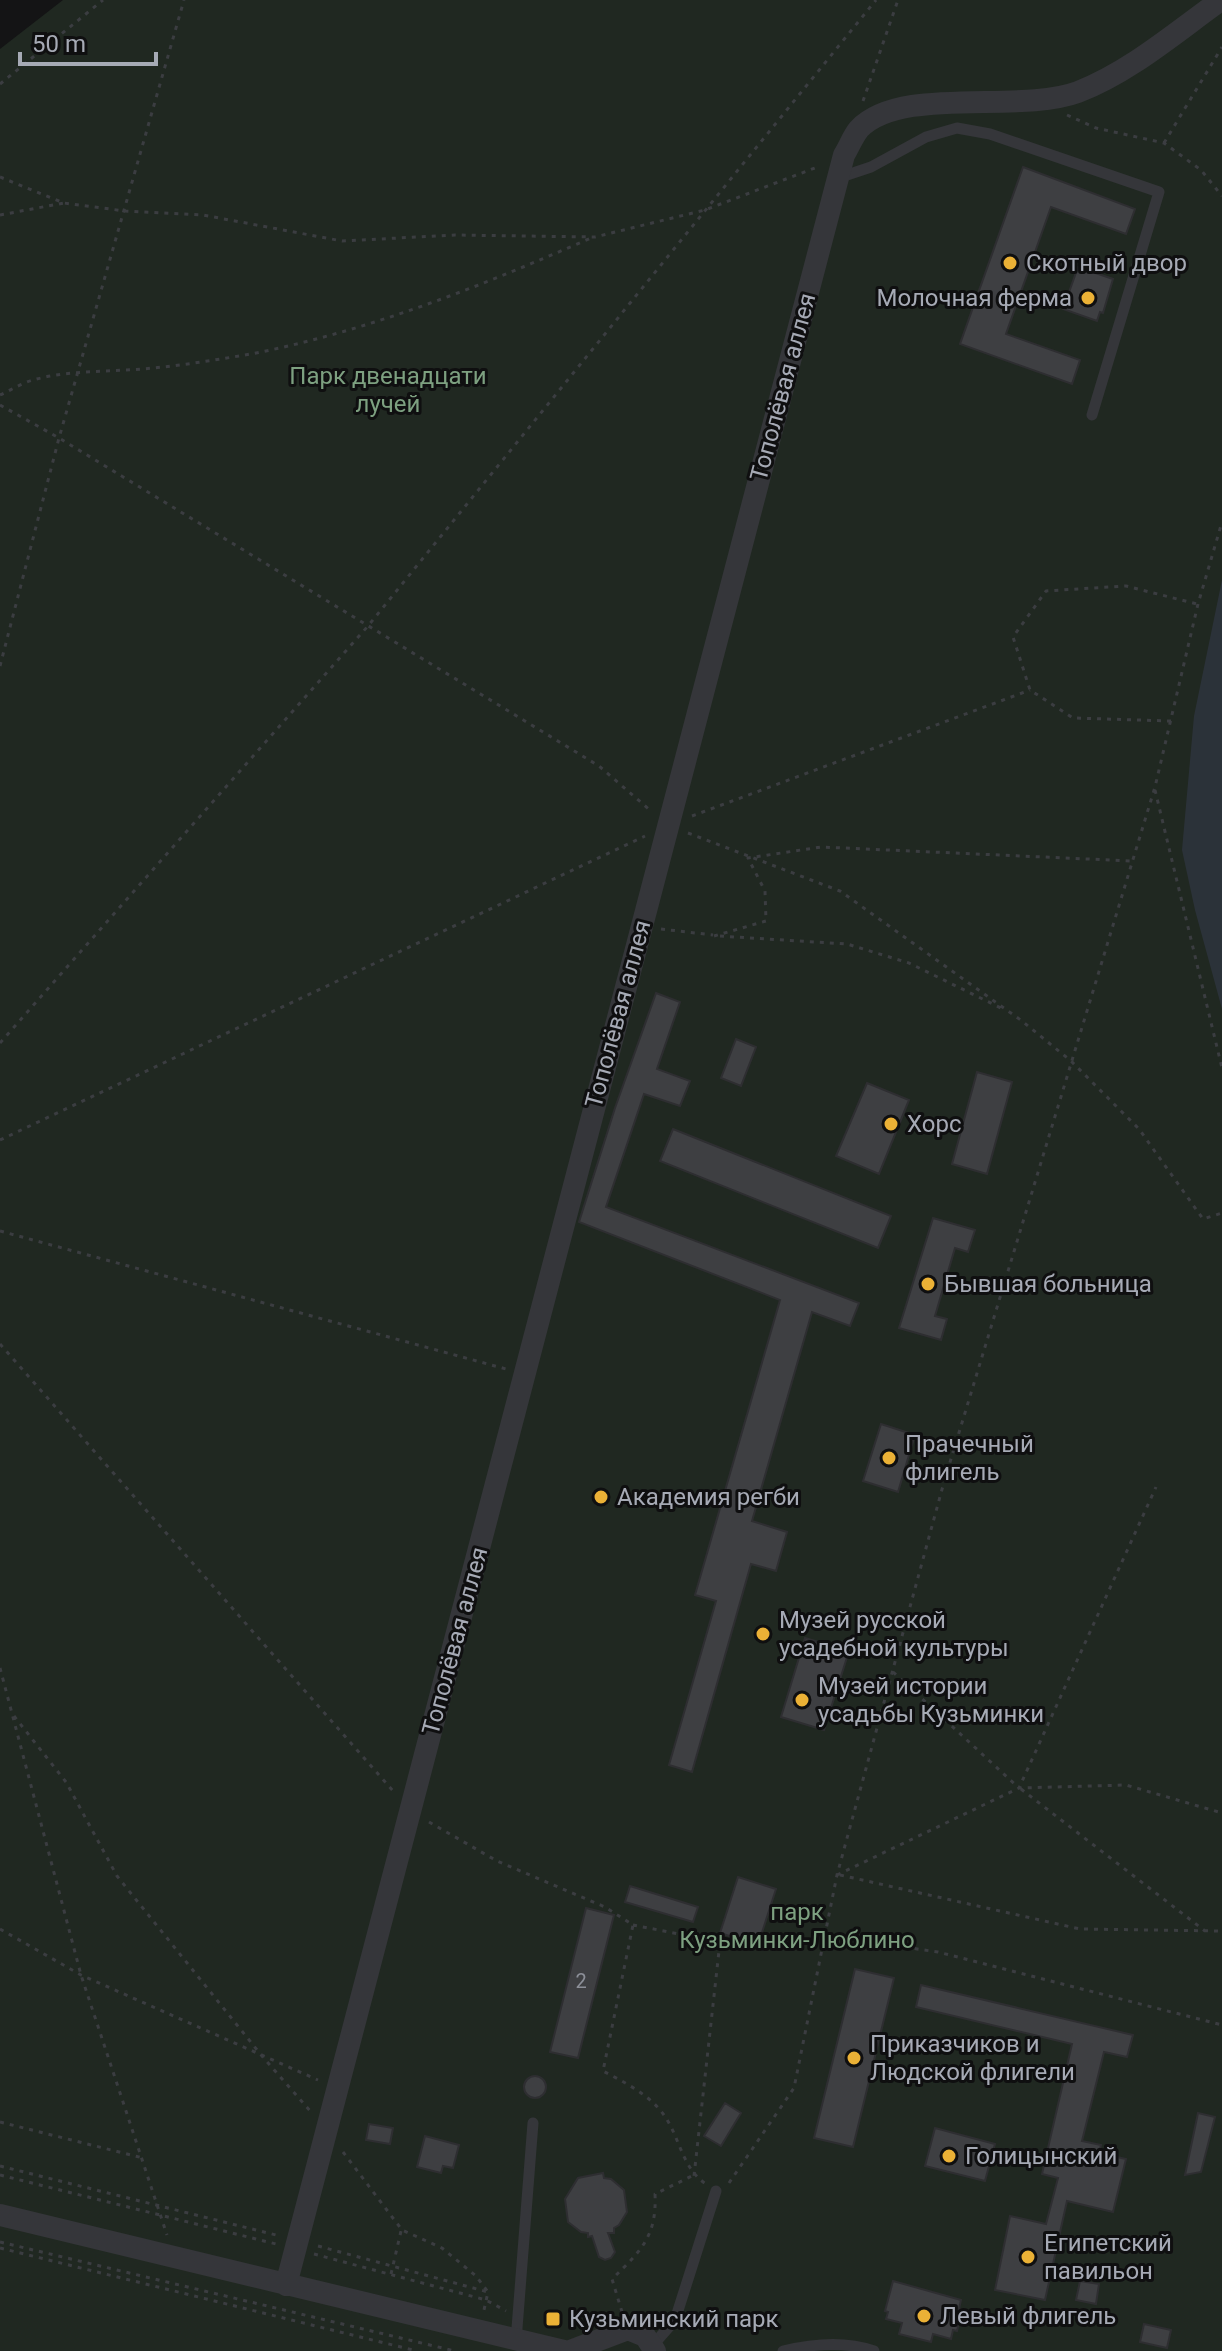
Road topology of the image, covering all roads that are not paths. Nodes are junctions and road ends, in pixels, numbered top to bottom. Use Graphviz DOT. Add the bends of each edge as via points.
graph roads {
  1 [pos="1221,0"];
  2 [pos="838,178"];
  3 [pos="1092,415"];
  4 [pos="533,2123"];
  5 [pos="716,2191"];
  6 [pos="0,2215"];
  7 [pos="286,2285"];
  8 [pos="612,2336"];
  9 [pos="516,2341"];
  10 [pos="654,2348"];
  11 [pos="562,2350"];
  12 [pos="783,2351"];
  13 [pos="874,2351"];
  1 -- 2 [label="street, Тополёвая аллея" via="1116,73 1076,93 1037,101 909,106 882,114 860,129"];
  2 -- 3 [label="lane" via="957,128 990,134 1159,192"];
  2 -- 7 [label="street, Тополёвая аллея"];
  4 -- 9 [label="lane"];
  5 -- 10 [label="lane" via="675,2320"];
  6 -- 7 [label="street"];
  7 -- 9 [label="street"];
  8 -- 10 [label="street" via="634,2330"];
  8 -- 11 [label="street"];
  9 -- 11 [label="street"];
  12 -- 13 [label="lane" via="824,2344"];
}
